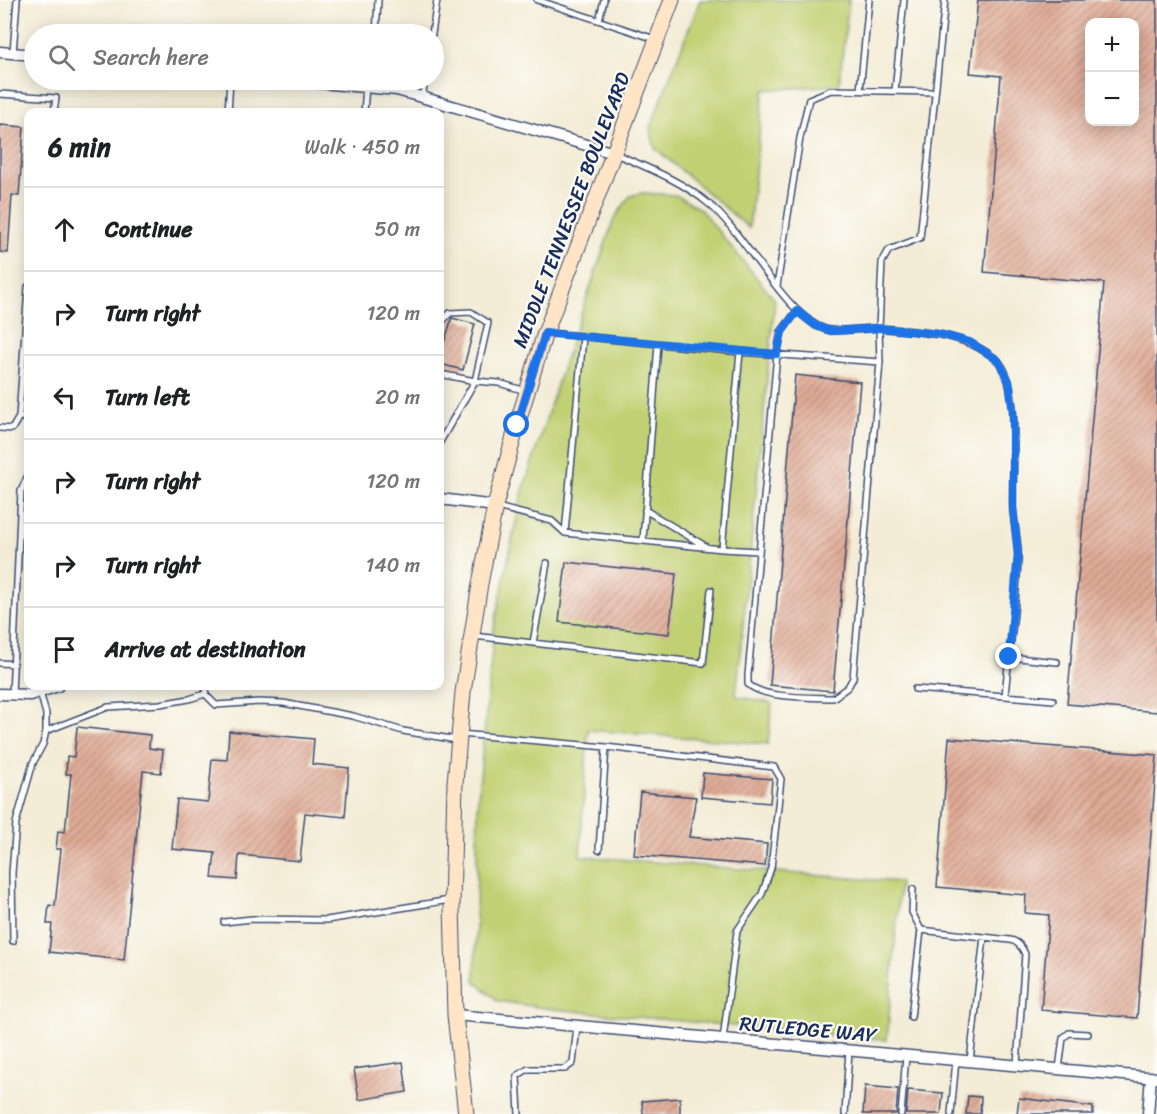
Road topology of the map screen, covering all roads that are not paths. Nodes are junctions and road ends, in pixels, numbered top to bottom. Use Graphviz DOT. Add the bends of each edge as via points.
graph roads {
  1 [pos="16,0"];
  2 [pos="378,0"];
  3 [pos="437,0"];
  4 [pos="537,0"];
  5 [pos="603,0"];
  6 [pos="672,0"];
  7 [pos="869,0"];
  8 [pos="904,0"];
  9 [pos="945,0"];
  10 [pos="598,20"];
  11 [pos="377,24"];
  12 [pos="433,24"];
  13 [pos="658,40"];
  14 [pos="0,52"];
  15 [pos="13,53"];
  16 [pos="24,54"];
  17 [pos="229,90"];
  18 [pos="369,90"];
  19 [pos="398,90"];
  20 [pos="423,90"];
  21 [pos="860,91"];
  22 [pos="895,91"];
  23 [pos="935,92"];
  24 [pos="0,94"];
  25 [pos="422,98"];
  26 [pos="55,108"];
  27 [pos="228,108"];
  28 [pos="365,108"];
  29 [pos="614,153"];
  30 [pos="777,286"];
  31 [pos="797,311"];
  32 [pos="444,320"];
  33 [pos="879,328"];
  34 [pos="545,333"];
  35 [pos="582,337"];
  36 [pos="658,344"];
  37 [pos="740,352"];
  38 [pos="777,354"];
  39 [pos="880,362"];
  40 [pos="444,375"];
  41 [pos="24,380"];
  42 [pos="475,381"];
  43 [pos="527,392"];
  44 [pos="19,417"];
  45 [pos="24,418"];
  46 [pos="0,428"];
  47 [pos="444,435"];
  48 [pos="24,484"];
  49 [pos="21,491"];
  50 [pos="444,500"];
  51 [pos="495,506"];
  52 [pos="645,510"];
  53 [pos="565,533"];
  54 [pos="643,541"];
  55 [pos="706,547"];
  56 [pos="722,549"];
  57 [pos="759,551"];
  58 [pos="547,563"];
  59 [pos="711,590"];
  60 [pos="472,636"];
  61 [pos="533,643"];
  62 [pos="1009,657"];
  63 [pos="1057,662"];
  64 [pos="0,663"];
  65 [pos="14,664"];
  66 [pos="915,689"];
  67 [pos="46,690"];
  68 [pos="206,690"];
  69 [pos="40,692"];
  70 [pos="0,694"];
  71 [pos="205,694"];
  72 [pos="12,695"];
  73 [pos="1005,696"];
  74 [pos="1053,700"];
  75 [pos="46,731"];
  76 [pos="459,737"];
  77 [pos="606,747"];
  78 [pos="599,850"];
  79 [pos="913,889"];
  80 [pos="452,899"];
  81 [pos="224,922"];
  82 [pos="921,930"];
  83 [pos="984,937"];
  84 [pos="14,941"];
  85 [pos="456,1015"];
  86 [pos="911,1017"];
  87 [pos="577,1026"];
  88 [pos="1088,1034"];
  89 [pos="723,1039"];
  90 [pos="849,1050"];
  91 [pos="906,1056"];
  92 [pos="956,1060"];
  93 [pos="970,1061"];
  94 [pos="1017,1065"];
  95 [pos="1059,1069"];
  96 [pos="1154,1078"];
  97 [pos="466,1114"];
  98 [pos="519,1114"];
  99 [pos="846,1114"];
  100 [pos="901,1114"];
  101 [pos="951,1114"];
  102 [pos="1148,1114"];
  1 -- 15 [label="lane"];
  2 -- 11 [label="lane"];
  3 -- 12 [label="lane"];
  4 -- 10 [label="lane"];
  5 -- 10 [label="lane"];
  6 -- 13 [label="main road, MIDDLE TENNESSEE BOULEVARD"];
  7 -- 21 [label="lane"];
  8 -- 22 [label="lane"];
  9 -- 23 [label="lane"];
  10 -- 13 [label="lane"];
  13 -- 29 [label="main road, MIDDLE TENNESSEE BOULEVARD"];
  14 -- 15 [label="street"];
  15 -- 16 [label="street"];
  17 -- 27 [label="lane"];
  18 -- 28 [label="lane"];
  19 -- 25 [label="street"];
  20 -- 25 [label="lane"];
  21 -- 22 [label="lane"];
  21 -- 30 [label="lane" via="831,90 808,99"];
  22 -- 23 [label="lane"];
  23 -- 33 [label="lane" via="920,238 889,250 882,262"];
  24 -- 26 [label="lane" via="56,98"];
  25 -- 29 [label="street"];
  29 -- 30 [label="lane" via="658,172 710,204"];
  29 -- 34 [label="main road, MIDDLE TENNESSEE BOULEVARD"];
  30 -- 31 [label="lane"];
  31 -- 33 [label="lane" via="816,326 831,331"];
  31 -- 38 [label="lane" via="782,332"];
  32 -- 42 [label="lane" via="450,313 471,312 488,323"];
  33 -- 39 [label="lane"];
  33 -- 62 [label="lane" via="940,334 970,342 998,360 1009,381 1018,554"];
  34 -- 35 [label="lane"];
  34 -- 43 [label="main road, MIDDLE TENNESSEE BOULEVARD"];
  35 -- 36 [label="lane"];
  35 -- 53 [label="lane"];
  36 -- 37 [label="lane"];
  36 -- 52 [label="lane"];
  37 -- 38 [label="lane"];
  37 -- 56 [label="lane"];
  38 -- 39 [label="lane"];
  38 -- 57 [label="lane"];
  39 -- 57 [label="lane" via="853,678 840,695 833,698 765,693 748,684"];
  40 -- 42 [label="lane"];
  41 -- 44 [label="lane"];
  42 -- 43 [label="lane" via="499,383"];
  42 -- 47 [label="lane"];
  43 -- 51 [label="main road, MIDDLE TENNESSEE BOULEVARD"];
  44 -- 45 [label="lane"];
  44 -- 46 [label="lane" via="12,429"];
  48 -- 49 [label="lane"];
  49 -- 65 [label="lane"];
  50 -- 51 [label="street"];
  51 -- 53 [label="lane" via="552,521"];
  51 -- 60 [label="main road, MIDDLE TENNESSEE BOULEVARD"];
  52 -- 54 [label="lane"];
  52 -- 55 [label="lane"];
  53 -- 54 [label="lane"];
  54 -- 55 [label="lane"];
  55 -- 56 [label="lane"];
  56 -- 57 [label="lane"];
  58 -- 61 [label="lane"];
  59 -- 61 [label="lane" via="703,663"];
  60 -- 61 [label="lane"];
  60 -- 76 [label="main road, MIDDLE TENNESSEE BOULEVARD"];
  62 -- 63 [label="lane"];
  62 -- 73 [label="lane"];
  64 -- 65 [label="lane"];
  65 -- 72 [label="lane"];
  66 -- 73 [label="lane"];
  67 -- 69 [label="street"];
  68 -- 71 [label="lane"];
  69 -- 72 [label="street"];
  69 -- 75 [label="lane"];
  70 -- 72 [label="street"];
  71 -- 75 [label="lane" via="160,704 108,707"];
  71 -- 76 [label="lane" via="216,705 283,703 403,730"];
  73 -- 74 [label="lane"];
  75 -- 84 [label="lane" via="16,823 12,873"];
  76 -- 77 [label="lane"];
  76 -- 80 [label="main road, MIDDLE TENNESSEE BOULEVARD"];
  77 -- 78 [label="lane"];
  77 -- 89 [label="lane" via="774,767 782,779 771,868 762,894 737,931"];
  79 -- 82 [label="lane" via="912,912"];
  80 -- 81 [label="lane" via="327,920"];
  80 -- 85 [label="main road, MIDDLE TENNESSEE BOULEVARD"];
  82 -- 83 [label="lane"];
  82 -- 86 [label="lane"];
  83 -- 93 [label="lane"];
  83 -- 94 [label="lane" via="1016,941 1025,954"];
  85 -- 87 [label="street, RUTLEDGE WAY"];
  85 -- 97 [label="main road, MIDDLE TENNESSEE BOULEVARD"];
  87 -- 89 [label="street, RUTLEDGE WAY"];
  87 -- 98 [label="lane" via="573,1063 565,1069 528,1069 517,1076"];
  88 -- 95 [label="lane" via="1069,1033 1063,1038"];
  89 -- 90 [label="street, RUTLEDGE WAY"];
  90 -- 91 [label="street, RUTLEDGE WAY"];
  90 -- 99 [label="lane"];
  91 -- 92 [label="street, RUTLEDGE WAY"];
  91 -- 100 [label="lane"];
  92 -- 93 [label="street, RUTLEDGE WAY"];
  92 -- 101 [label="lane"];
  93 -- 94 [label="street, RUTLEDGE WAY"];
  94 -- 95 [label="street, RUTLEDGE WAY"];
  95 -- 96 [label="street, RUTLEDGE WAY"];
  96 -- 102 [label="street"];
}
